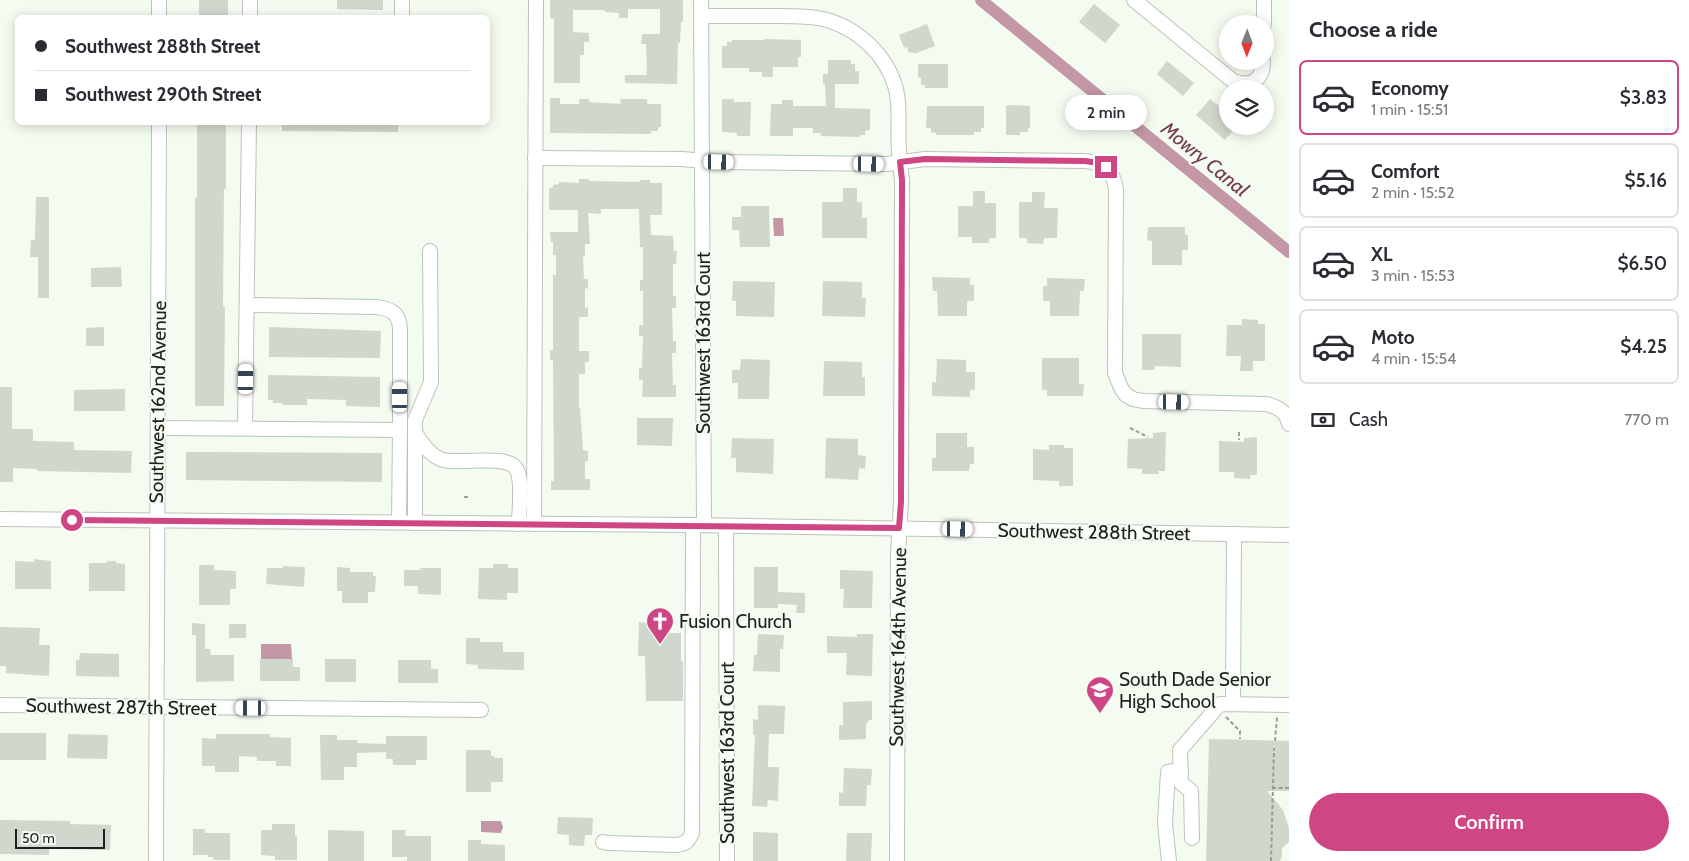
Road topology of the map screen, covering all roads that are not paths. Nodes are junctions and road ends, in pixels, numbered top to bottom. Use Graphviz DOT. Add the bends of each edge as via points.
graph roads {
  1 [pos="159,0"];
  2 [pos="250,0"];
  3 [pos="402,0"];
  4 [pos="536,0"];
  5 [pos="701,0"];
  6 [pos="1134,0"];
  7 [pos="1264,0"];
  8 [pos="159,15"];
  9 [pos="250,15"];
  10 [pos="402,15"];
  11 [pos="1264,15"];
  12 [pos="701,16"];
  13 [pos="1219,70"];
  14 [pos="1220,70"];
  15 [pos="1262,70"];
  16 [pos="159,125"];
  17 [pos="249,125"];
  18 [pos="535,158"];
  19 [pos="702,160"];
  20 [pos="900,162"];
  21 [pos="430,252"];
  22 [pos="247,305"];
  23 [pos="1288,421"];
  24 [pos="158,428"];
  25 [pos="246,428"];
  26 [pos="400,430"];
  27 [pos="416,434"];
  28 [pos="0,519"];
  29 [pos="156,520"];
  30 [pos="399,522"];
  31 [pos="415,523"];
  32 [pos="518,524"];
  33 [pos="534,524"];
  34 [pos="698,525"];
  35 [pos="726,526"];
  36 [pos="899,528"];
  37 [pos="1234,534"];
  38 [pos="1289,535"];
  39 [pos="0,706"];
  40 [pos="155,707"];
  41 [pos="1228,708"];
  42 [pos="1283,709"];
  43 [pos="481,710"];
  44 [pos="1181,770"];
  45 [pos="1192,838"];
  46 [pos="603,842"];
  47 [pos="156,861"];
  48 [pos="727,861"];
  49 [pos="897,861"];
  50 [pos="1169,861"];
  1 -- 8 [label="street"];
  2 -- 9 [label="street"];
  3 -- 10 [label="street"];
  4 -- 18 [label="street"];
  5 -- 12 [label="street, Southwest 163rd Court"];
  6 -- 13 [label="street"];
  7 -- 11 [label="street"];
  12 -- 19 [label="street, Southwest 163rd Court"];
  12 -- 20 [label="street, Southwest 164th Avenue" via="814,17 839,24 861,37 885,62 894,83"];
  14 -- 15 [label="street" via="1233,81 1243,83 1254,81"];
  16 -- 24 [label="street, Southwest 162nd Avenue"];
  17 -- 22 [label="street"];
  18 -- 19 [label="street"];
  18 -- 33 [label="street"];
  19 -- 20 [label="street"];
  19 -- 34 [label="street, Southwest 163rd Court"];
  20 -- 23 [label="street" via="925,159 1085,161 1106,167 1115,180 1116,188 1116,373 1126,395 1152,402 1266,404 1283,412"];
  20 -- 36 [label="street, Southwest 164th Avenue"];
  21 -- 27 [label="street" via="431,382 415,420"];
  22 -- 25 [label="street"];
  22 -- 26 [label="street" via="377,307 396,314 400,329"];
  24 -- 25 [label="street"];
  24 -- 29 [label="street, Southwest 162nd Avenue"];
  25 -- 26 [label="street"];
  26 -- 30 [label="street"];
  27 -- 31 [label="street"];
  27 -- 32 [label="street" via="425,448 441,460 511,463 517,469 519,484"];
  28 -- 29 [label="street, Southwest 288th Street"];
  29 -- 30 [label="street, Southwest 288th Street"];
  29 -- 40 [label="street, Southwest 162nd Avenue"];
  30 -- 31 [label="street, Southwest 288th Street"];
  31 -- 32 [label="street, Southwest 288th Street"];
  32 -- 33 [label="street, Southwest 288th Street"];
  33 -- 34 [label="street, Southwest 288th Street"];
  34 -- 35 [label="street, Southwest 288th Street"];
  34 -- 46 [label="street, Southwest 163rd Court" via="692,833 685,844 676,845"];
  35 -- 36 [label="street, Southwest 288th Street"];
  35 -- 48 [label="street, Southwest 163rd Court"];
  36 -- 37 [label="street, Southwest 288th Street"];
  36 -- 49 [label="street, Southwest 164th Avenue"];
  37 -- 38 [label="street, Southwest 288th Street"];
  37 -- 41 [label="street"];
  39 -- 40 [label="street, Southwest 287th Street"];
  40 -- 43 [label="street, Southwest 287th Street"];
  40 -- 47 [label="street, Southwest 162nd Avenue"];
  41 -- 42 [label="street"];
  41 -- 44 [label="street" via="1220,704 1180,750"];
  44 -- 45 [label="street" via="1181,783 1191,792"];
  44 -- 50 [label="street" via="1168,772 1165,823"];
}
